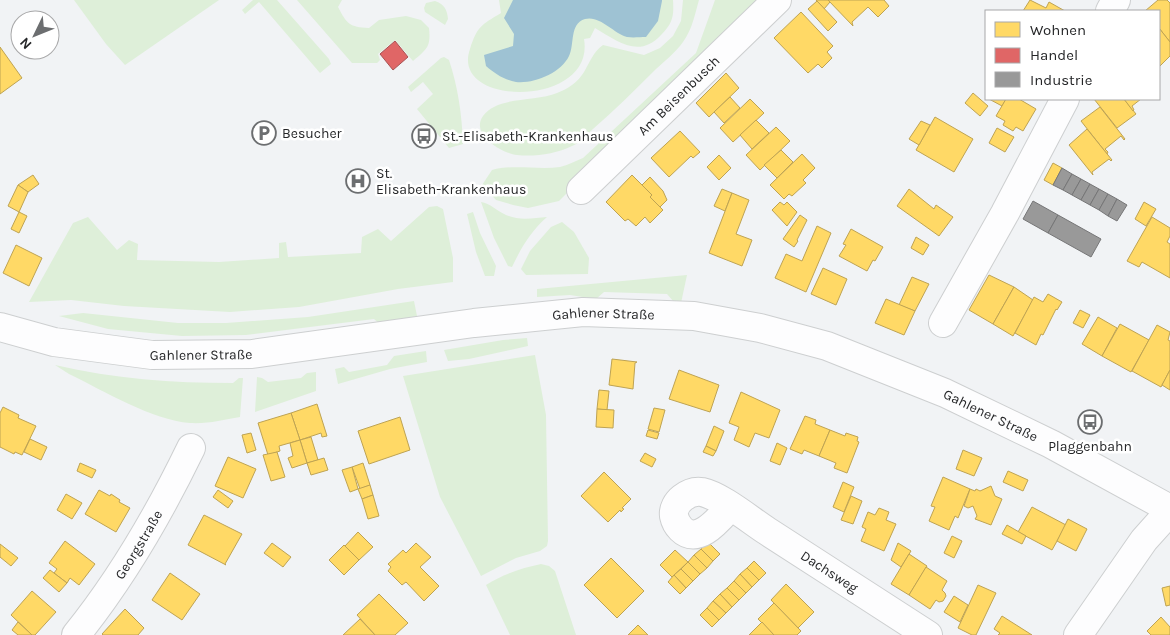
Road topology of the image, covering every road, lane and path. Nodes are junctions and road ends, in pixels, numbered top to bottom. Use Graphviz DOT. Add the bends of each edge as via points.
graph roads {
  1 [pos="776,0"];
  2 [pos="1063,100"];
  3 [pos="581,190"];
  4 [pos="943,323"];
  5 [pos="0,327"];
  6 [pos="191,448"];
  7 [pos="730,507"];
  8 [pos="1170,510"];
  9 [pos="76,635"];
  10 [pos="928,635"];
  11 [pos="1078,635"];
  1 -- 3 [label="main road, Am Beisenbusch"];
  2 -- 4 [label="main road"];
  5 -- 8 [label="main road, Gahlener Straße" via="54,342 152,355 252,354 474,323 582,312 694,316 760,328 827,346 945,393 1051,444"];
  6 -- 9 [label="main road, Georgstraße" via="163,506 103,601"];
  7 -- 10 [label="main road, Dachsweg"];
  8 -- 11 [label="main road" via="1144,540"];
}
